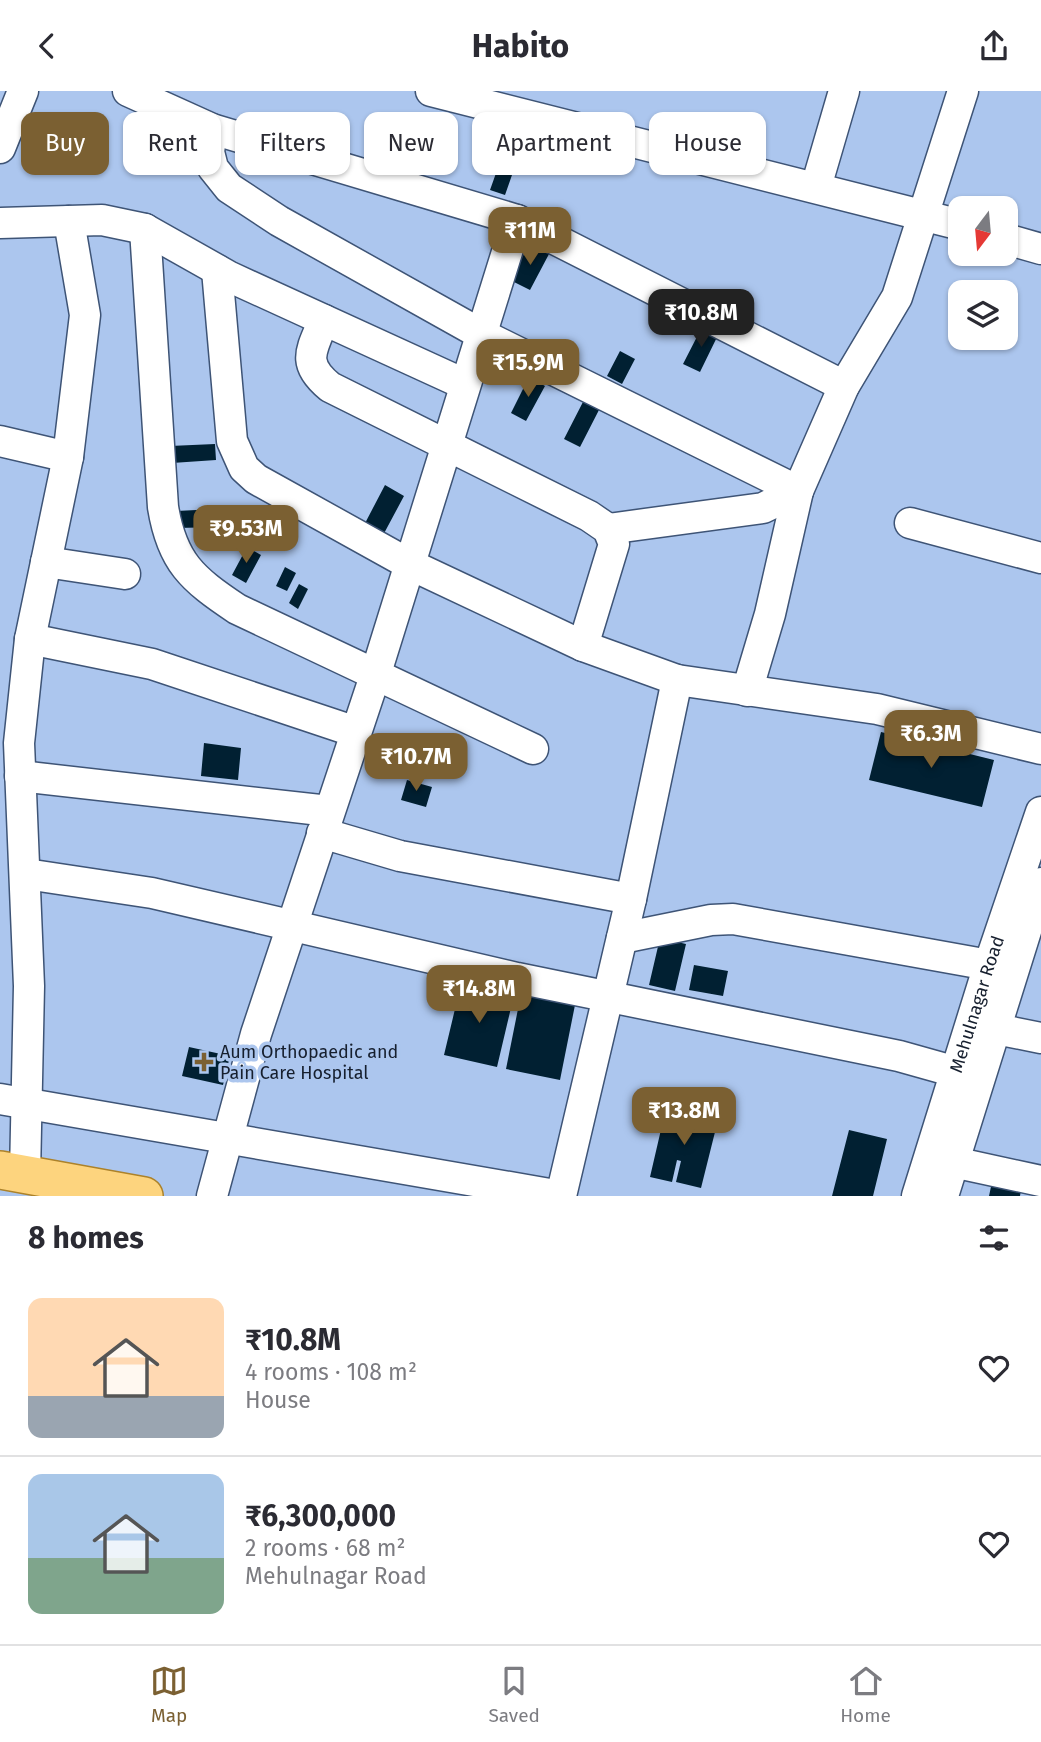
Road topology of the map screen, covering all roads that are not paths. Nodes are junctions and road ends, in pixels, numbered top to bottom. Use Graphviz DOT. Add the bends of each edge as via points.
graph roads {
  1 [pos="23,91"];
  2 [pos="128,91"];
  3 [pos="431,91"];
  4 [pos="844,91"];
  5 [pos="962,91"];
  6 [pos="174,112"];
  7 [pos="221,132"];
  8 [pos="0,148"];
  9 [pos="219,175"];
  10 [pos="816,187"];
  11 [pos="924,214"];
  12 [pos="517,220"];
  13 [pos="69,221"];
  14 [pos="948,221"];
  15 [pos="0,223"];
  16 [pos="145,229"];
  17 [pos="1018,242"];
  18 [pos="1041,249"];
  19 [pos="217,270"];
  20 [pos="324,320"];
  21 [pos="479,333"];
  22 [pos="464,384"];
  23 [pos="844,386"];
  24 [pos="0,441"];
  25 [pos="446,444"];
  26 [pos="68,457"];
  27 [pos="798,491"];
  28 [pos="910,523"];
  29 [pos="608,529"];
  30 [pos="1041,558"];
  31 [pos="46,562"];
  32 [pos="409,564"];
  33 [pos="125,574"];
  34 [pos="30,639"];
  35 [pos="583,646"];
  36 [pos="375,676"];
  37 [pos="677,680"];
  38 [pos="747,691"];
  39 [pos="356,732"];
  40 [pos="10,741"];
  41 [pos="533,749"];
  42 [pos="1041,749"];
  43 [pos="20,776"];
  44 [pos="1041,812"];
  45 [pos="326,822"];
  46 [pos="26,874"];
  47 [pos="1041,883"];
  48 [pos="631,899"];
  49 [pos="13,918"];
  50 [pos="292,926"];
  51 [pos="622,938"];
  52 [pos="989,965"];
  53 [pos="608,997"];
  54 [pos="996,1029"];
  55 [pos="1041,1038"];
  56 [pos="956,1072"];
  57 [pos="14,1101"];
  58 [pos="228,1139"];
  59 [pos="953,1162"];
  60 [pos="1041,1181"];
  61 [pos="9,1184"];
  62 [pos="144,1196"];
  63 [pos="212,1196"];
  64 [pos="561,1196"];
  65 [pos="917,1196"];
  66 [pos="943,1196"];
  1 -- 8 [label="street"];
  2 -- 6 [label="street"];
  3 -- 10 [label="street"];
  4 -- 10 [label="street"];
  5 -- 11 [label="street"];
  7 -- 12 [label="street"];
  9 -- 21 [label="street" via="229,188 279,221"];
  10 -- 11 [label="street"];
  11 -- 14 [label="street"];
  11 -- 23 [label="street" via="897,297"];
  12 -- 21 [label="street"];
  12 -- 23 [label="street"];
  13 -- 15 [label="street"];
  13 -- 16 [label="street" via="102,220"];
  13 -- 26 [label="street" via="85,315"];
  16 -- 19 [label="street"];
  16 -- 36 [label="street" via="163,507 173,548 201,586 237,609"];
  17 -- 18 [label="street"];
  19 -- 20 [label="street"];
  19 -- 32 [label="street" via="232,441 244,468"];
  20 -- 22 [label="street"];
  20 -- 25 [label="street" via="310,359 314,374 330,387"];
  21 -- 22 [label="street"];
  21 -- 27 [label="street"];
  22 -- 25 [label="street"];
  23 -- 27 [label="street"];
  24 -- 26 [label="street"];
  25 -- 29 [label="street"];
  25 -- 32 [label="street"];
  26 -- 31 [label="street"];
  27 -- 29 [label="street" via="763,508"];
  27 -- 38 [label="street"];
  28 -- 30 [label="street"];
  29 -- 35 [label="street" via="614,544"];
  31 -- 33 [label="street"];
  31 -- 34 [label="street"];
  32 -- 35 [label="street"];
  32 -- 36 [label="street"];
  34 -- 39 [label="street" via="152,664"];
  34 -- 40 [label="street"];
  35 -- 37 [label="street"];
  36 -- 39 [label="street"];
  36 -- 41 [label="street"];
  37 -- 38 [label="street"];
  37 -- 48 [label="street"];
  38 -- 42 [label="street" via="877,709"];
  39 -- 45 [label="street"];
  40 -- 43 [label="street"];
  43 -- 45 [label="street"];
  43 -- 46 [label="street"];
  44 -- 52 [label="street, Mehulnagar Road"];
  45 -- 48 [label="street" via="400,856"];
  45 -- 50 [label="street"];
  46 -- 49 [label="street"];
  46 -- 50 [label="street" via="152,893"];
  47 -- 54 [label="street, Mehulnagar Road"];
  48 -- 51 [label="street"];
  49 -- 57 [label="street"];
  50 -- 53 [label="street"];
  50 -- 58 [label="street"];
  51 -- 52 [label="street" via="733,919"];
  51 -- 53 [label="street"];
  52 -- 56 [label="street, Mehulnagar Road"];
  53 -- 56 [label="street" via="899,1056"];
  53 -- 64 [label="street"];
  54 -- 55 [label="street"];
  54 -- 59 [label="street, Mehulnagar Road"];
  56 -- 65 [label="street, Mehulnagar Road"];
  57 -- 58 [label="street"];
  57 -- 61 [label="street"];
  58 -- 63 [label="street"];
  58 -- 64 [label="street"];
  59 -- 60 [label="street"];
  59 -- 66 [label="street, Mehulnagar Road"];
  61 -- 62 [label="main road"];
}
